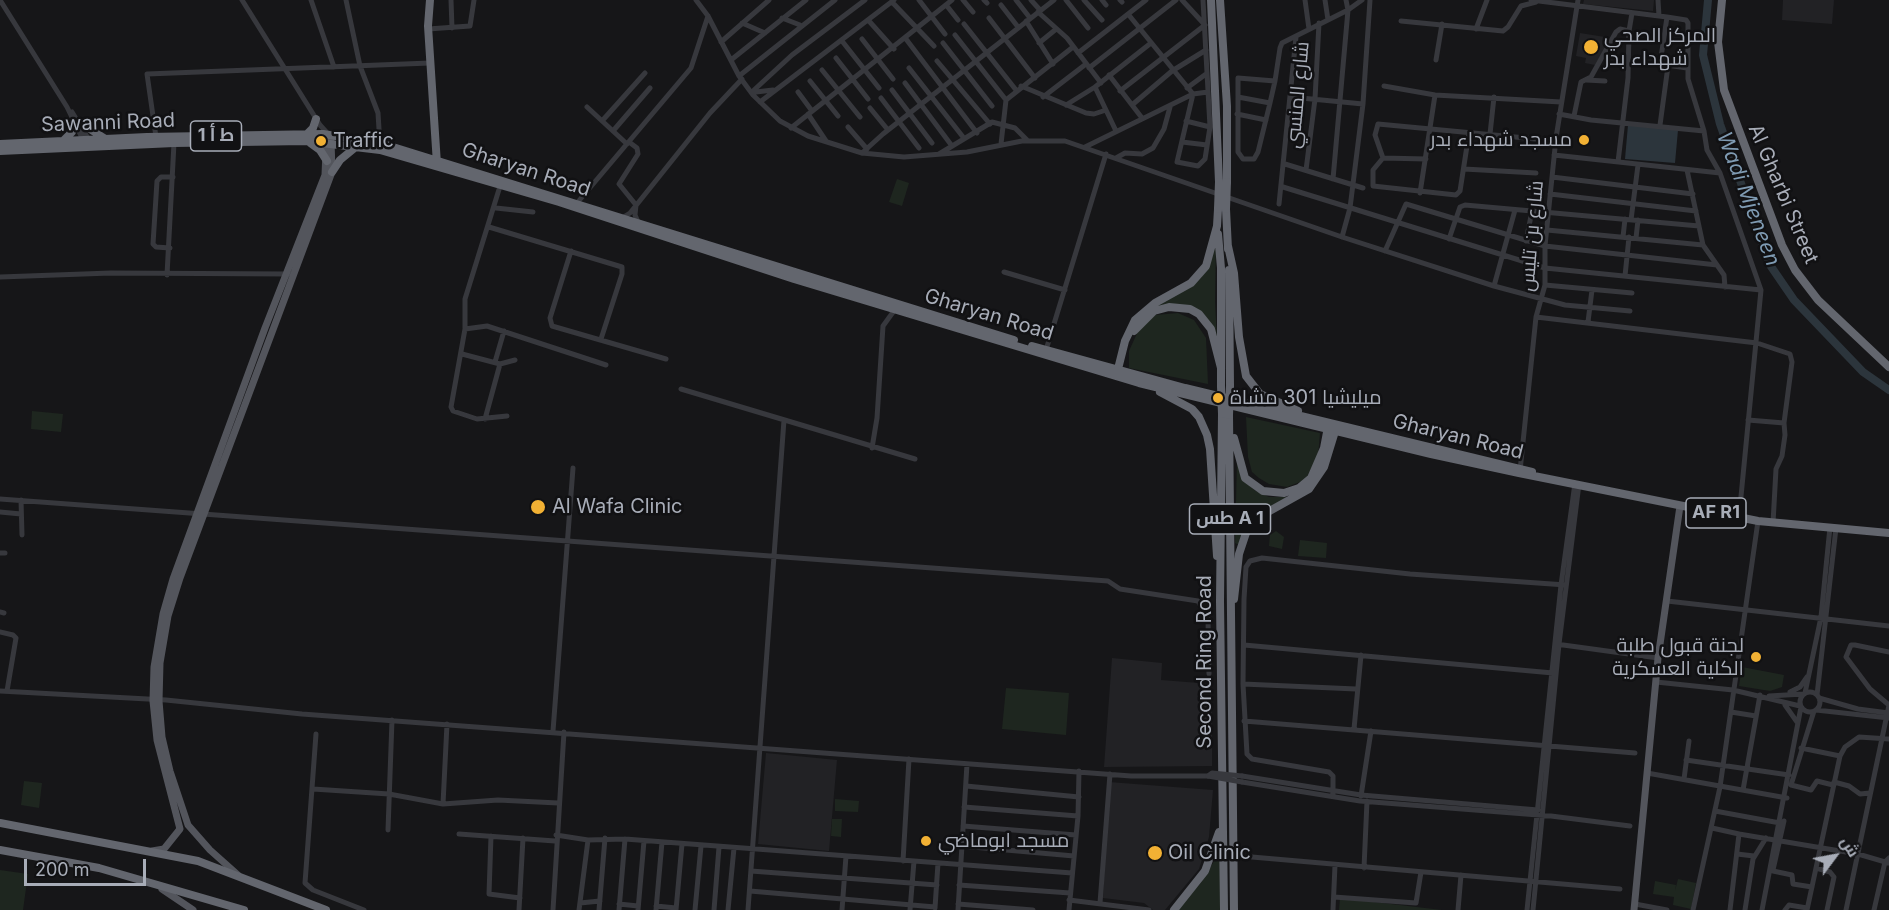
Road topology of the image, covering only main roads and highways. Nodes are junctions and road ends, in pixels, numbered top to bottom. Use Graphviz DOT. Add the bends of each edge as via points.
graph roads {
  1 [pos="428,0"];
  2 [pos="1211,0"];
  3 [pos="1220,0"];
  4 [pos="1722,0"];
  5 [pos="428,63"];
  6 [pos="318,122"];
  7 [pos="306,138"];
  8 [pos="327,138"];
  9 [pos="108,139"];
  10 [pos="61,142"];
  11 [pos="88,143"];
  12 [pos="0,144"];
  13 [pos="357,146"];
  14 [pos="380,146"];
  15 [pos="0,151"];
  16 [pos="327,161"];
  17 [pos="433,161"];
  18 [pos="332,172"];
  19 [pos="502,182"];
  20 [pos="1223,182"];
  21 [pos="1222,209"];
  22 [pos="1217,226"];
  23 [pos="1228,246"];
  24 [pos="289,274"];
  25 [pos="897,307"];
  26 [pos="1889,367"];
  27 [pos="1221,368"];
  28 [pos="1119,374"];
  29 [pos="1139,383"];
  30 [pos="1226,386"];
  31 [pos="1307,416"];
  32 [pos="1227,417"];
  33 [pos="1332,427"];
  34 [pos="1680,506"];
  35 [pos="1889,533"];
  36 [pos="1221,601"];
  37 [pos="1231,624"];
  38 [pos="156,701"];
  39 [pos="1222,819"];
  40 [pos="0,823"];
  41 [pos="0,850"];
  42 [pos="138,850"];
  43 [pos="241,877"];
  44 [pos="140,879"];
  45 [pos="1634,907"];
  46 [pos="193,910"];
  47 [pos="244,910"];
  48 [pos="326,910"];
  49 [pos="1174,910"];
  50 [pos="1224,910"];
  51 [pos="1234,910"];
  1 -- 5 [label="highway"];
  1 -- 5 [label="highway"];
  2 -- 20 [label="highway"];
  3 -- 20 [label="highway" via="1227,106"];
  4 -- 26 [label="highway, Al Gharbi Street" via="1718,42 1724,90 1782,245 1818,300"];
  5 -- 17 [label="highway"];
  6 -- 7 [label="highway"];
  7 -- 8 [label="highway, Sawanni Road / ط أ 1"];
  7 -- 9 [label="highway, Sawanni Road / ط أ 1"];
  7 -- 11 [label="highway, Sawanni Road"];
  7 -- 16 [label="highway"];
  8 -- 13 [label="highway, Sawanni Road"];
  8 -- 14 [label="highway, Sawanni Road / ط أ 1"];
  8 -- 16 [label="main road"];
  8 -- 18 [label="main road"];
  9 -- 10 [label="highway" via="78,123"];
  9 -- 11 [label="highway, Sawanni Road / ط أ 1"];
  10 -- 11 [label="highway, Sawanni Road / ط أ 1"];
  10 -- 12 [label="highway, Sawanni Road / ط أ 1"];
  11 -- 15 [label="highway, Sawanni Road / ط أ 1"];
  13 -- 14 [label="highway, Sawanni Road"];
  13 -- 18 [label="highway" via="345,154"];
  14 -- 17 [label="highway, Sawanni Road / ط أ 1"];
  16 -- 24 [label="main road"];
  17 -- 19 [label="highway, Gharyan Road"];
  18 -- 24 [label="main road"];
  19 -- 25 [label="highway, Gharyan Road"];
  19 -- 25 [label="highway, Gharyan Road"];
  20 -- 21 [label="highway, bridge"];
  21 -- 22 [label="highway"];
  21 -- 23 [label="highway"];
  22 -- 27 [label="highway"];
  22 -- 28 [label="highway" via="1200,275 1135,320 1125,341"];
  23 -- 30 [label="highway"];
  23 -- 31 [label="highway" via="1246,376 1260,394"];
  24 -- 38 [label="main road" via="173,579 154,667"];
  25 -- 28 [label="highway, Gharyan Road"];
  25 -- 28 [label="highway, Gharyan Road"];
  27 -- 28 [label="highway" via="1214,337 1205,321 1191,309 1169,307 1154,311 1136,327"];
  27 -- 30 [label="highway"];
  28 -- 29 [label="highway, Gharyan Road"];
  28 -- 31 [label="highway, Gharyan Road"];
  29 -- 33 [label="highway, Gharyan Road"];
  29 -- 36 [label="highway" via="1184,404 1203,424 1210,449"];
  30 -- 32 [label="highway, bridge"];
  31 -- 33 [label="highway, Gharyan Road"];
  32 -- 33 [label="highway" via="1245,478 1257,488 1277,494 1299,488 1311,478"];
  32 -- 36 [label="highway, Second Ring Road / طس A 1"];
  32 -- 37 [label="highway, Second Ring Road / طس A 1"];
  33 -- 34 [label="highway, Gharyan Road / AF R1"];
  33 -- 37 [label="highway" via="1324,466 1309,489 1257,518 1246,533 1239,554"];
  34 -- 35 [label="highway, Gharyan Road / AF R1" via="1773,523"];
  34 -- 45 [label="main road" via="1658,658"];
  36 -- 39 [label="highway, Second Ring Road / طس A 1"];
  37 -- 51 [label="highway, Second Ring Road / طس A 1"];
  38 -- 42 [label="main road" via="157,740 180,829 164,849"];
  38 -- 43 [label="main road" via="164,748 188,825"];
  39 -- 49 [label="highway" via="1208,866"];
  39 -- 50 [label="highway, Second Ring Road / طس A 1"];
  40 -- 42 [label="highway"];
  41 -- 44 [label="highway"];
  42 -- 43 [label="highway" via="198,861"];
  43 -- 48 [label="highway"];
  44 -- 46 [label="main road"];
  44 -- 47 [label="highway"];
}
